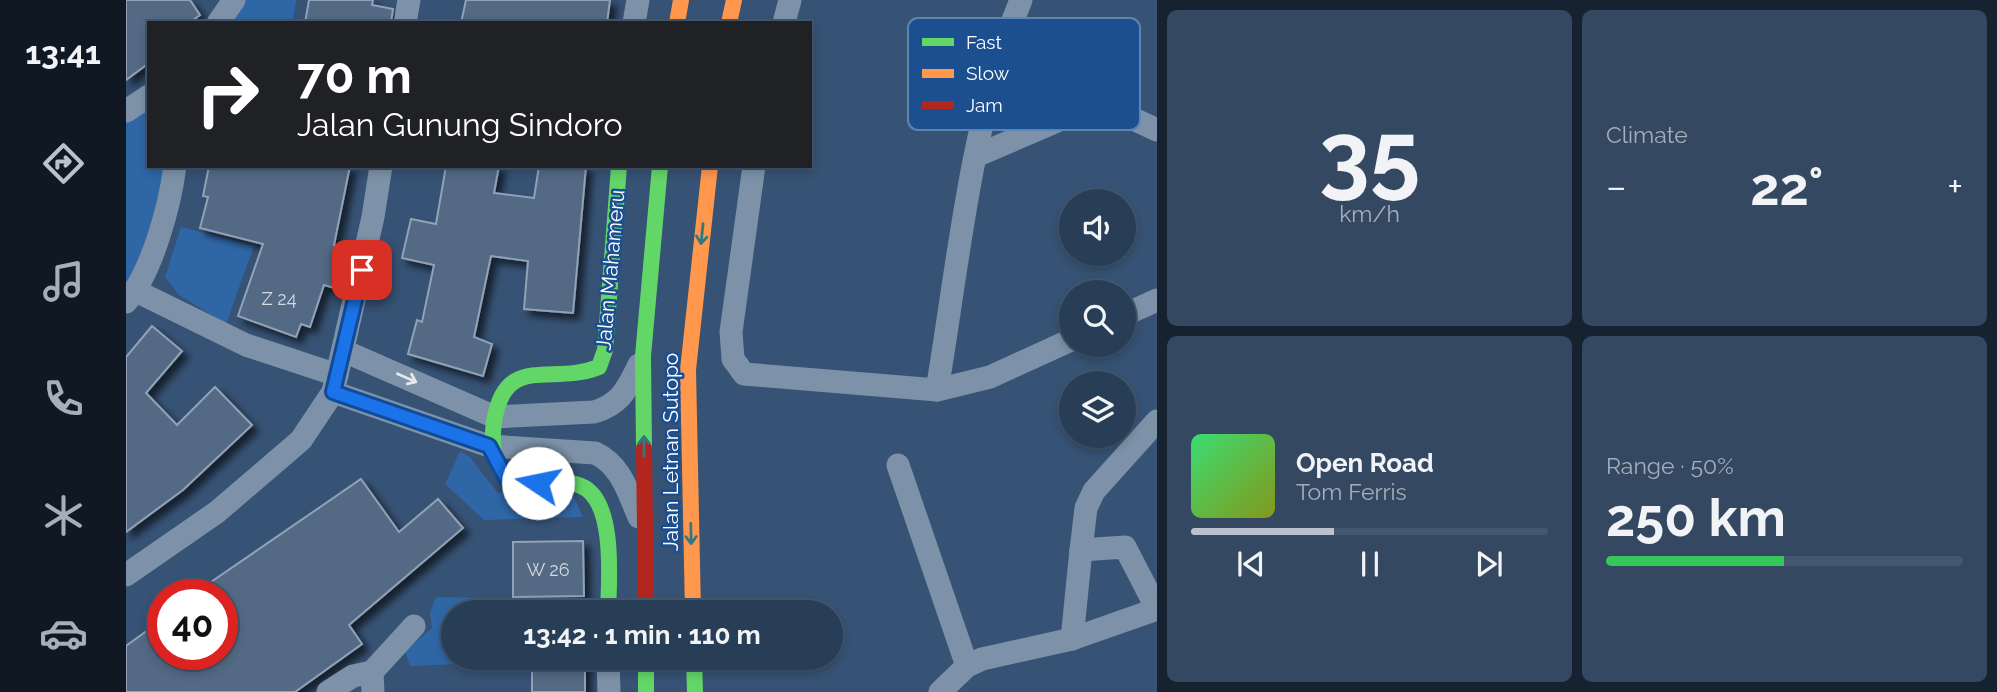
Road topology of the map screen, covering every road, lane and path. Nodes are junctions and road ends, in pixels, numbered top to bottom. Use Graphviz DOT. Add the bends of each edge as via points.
graph roads {
  1 [pos="234,0"];
  2 [pos="409,0"];
  3 [pos="638,0"];
  4 [pos="681,0"];
  5 [pos="734,0"];
  6 [pos="790,0"];
  7 [pos="1021,0"];
  8 [pos="1013,18"];
  9 [pos="219,21"];
  10 [pos="405,21"];
  11 [pos="634,21"];
  12 [pos="677,21"];
  13 [pos="729,21"];
  14 [pos="785,21"];
  15 [pos="147,97"];
  16 [pos="126,111"];
  17 [pos="1140,122"];
  18 [pos="982,130"];
  19 [pos="1036,130"];
  20 [pos="1157,130"];
  21 [pos="976,156"];
  22 [pos="175,168"];
  23 [pos="382,168"];
  24 [pos="619,168"];
  25 [pos="660,168"];
  26 [pos="710,168"];
  27 [pos="754,168"];
  28 [pos="131,296"];
  29 [pos="1157,300"];
  30 [pos="1136,310"];
  31 [pos="1059,345"];
  32 [pos="344,351"];
  33 [pos="643,356"];
  34 [pos="335,383"];
  35 [pos="937,390"];
  36 [pos="495,417"];
  37 [pos="1157,421"];
  38 [pos="489,446"];
  39 [pos="898,465"];
  40 [pos="645,529"];
  41 [pos="1081,550"];
  42 [pos="126,575"];
  43 [pos="608,600"];
  44 [pos="646,600"];
  45 [pos="693,600"];
  46 [pos="1157,609"];
  47 [pos="414,626"];
  48 [pos="1072,639"];
  49 [pos="967,666"];
  50 [pos="608,670"];
  51 [pos="646,670"];
  52 [pos="696,670"];
  53 [pos="372,682"];
  54 [pos="699,689"];
  55 [pos="328,692"];
  56 [pos="609,692"];
  57 [pos="646,692"];
  58 [pos="940,692"];
  1 -- 9 [label="street"];
  2 -- 10 [label="street"];
  3 -- 11 [label="street"];
  4 -- 12 [label="main road"];
  5 -- 13 [label="main road"];
  6 -- 14 [label="street"];
  7 -- 8 [label="street"];
  15 -- 16 [label="street"];
  17 -- 20 [label="street"];
  18 -- 21 [label="street"];
  19 -- 21 [label="street"];
  21 -- 35 [label="street"];
  22 -- 28 [label="street" via="167,212"];
  23 -- 32 [label="street"];
  24 -- 36 [label="main road, Jalan Mahameru" via="606,350 599,367 576,376 524,375 515,379 497,400"];
  25 -- 33 [label="main road, Jalan Letnan Sutopo"];
  26 -- 45 [label="main road, Jalan Letnan Sutopo, one-way" via="688,370"];
  27 -- 35 [label="street" via="731,332 733,359 744,374"];
  28 -- 34 [label="street"];
  29 -- 30 [label="street"];
  31 -- 35 [label="street" via="990,377"];
  32 -- 34 [label="street"];
  32 -- 36 [label="street, one-way"];
  33 -- 36 [label="street" via="622,399 609,407 594,412"];
  40 -- 33 [label="main road, Jalan Letnan Sutopo, one-way"];
  34 -- 38 [label="street"];
  34 -- 42 [label="street" via="301,440 218,512"];
  36 -- 38 [label="main road, Jalan Mahameru"];
  37 -- 41 [label="street" via="1094,491 1086,508"];
  38 -- 40 [label="street" via="595,453 617,470"];
  38 -- 43 [label="main road" via="506,478 583,486 599,501 607,531"];
  39 -- 49 [label="street"];
  40 -- 44 [label="main road, Jalan Letnan Sutopo"];
  41 -- 46 [label="street" via="1125,547"];
  41 -- 48 [label="street"];
  46 -- 48 [label="street"];
  47 -- 53 [label="street"];
  48 -- 49 [label="street"];
  49 -- 58 [label="street"];
  50 -- 56 [label="street"];
  51 -- 57 [label="main road"];
  52 -- 54 [label="main road"];
  53 -- 55 [label="street" via="353,676"];
}
